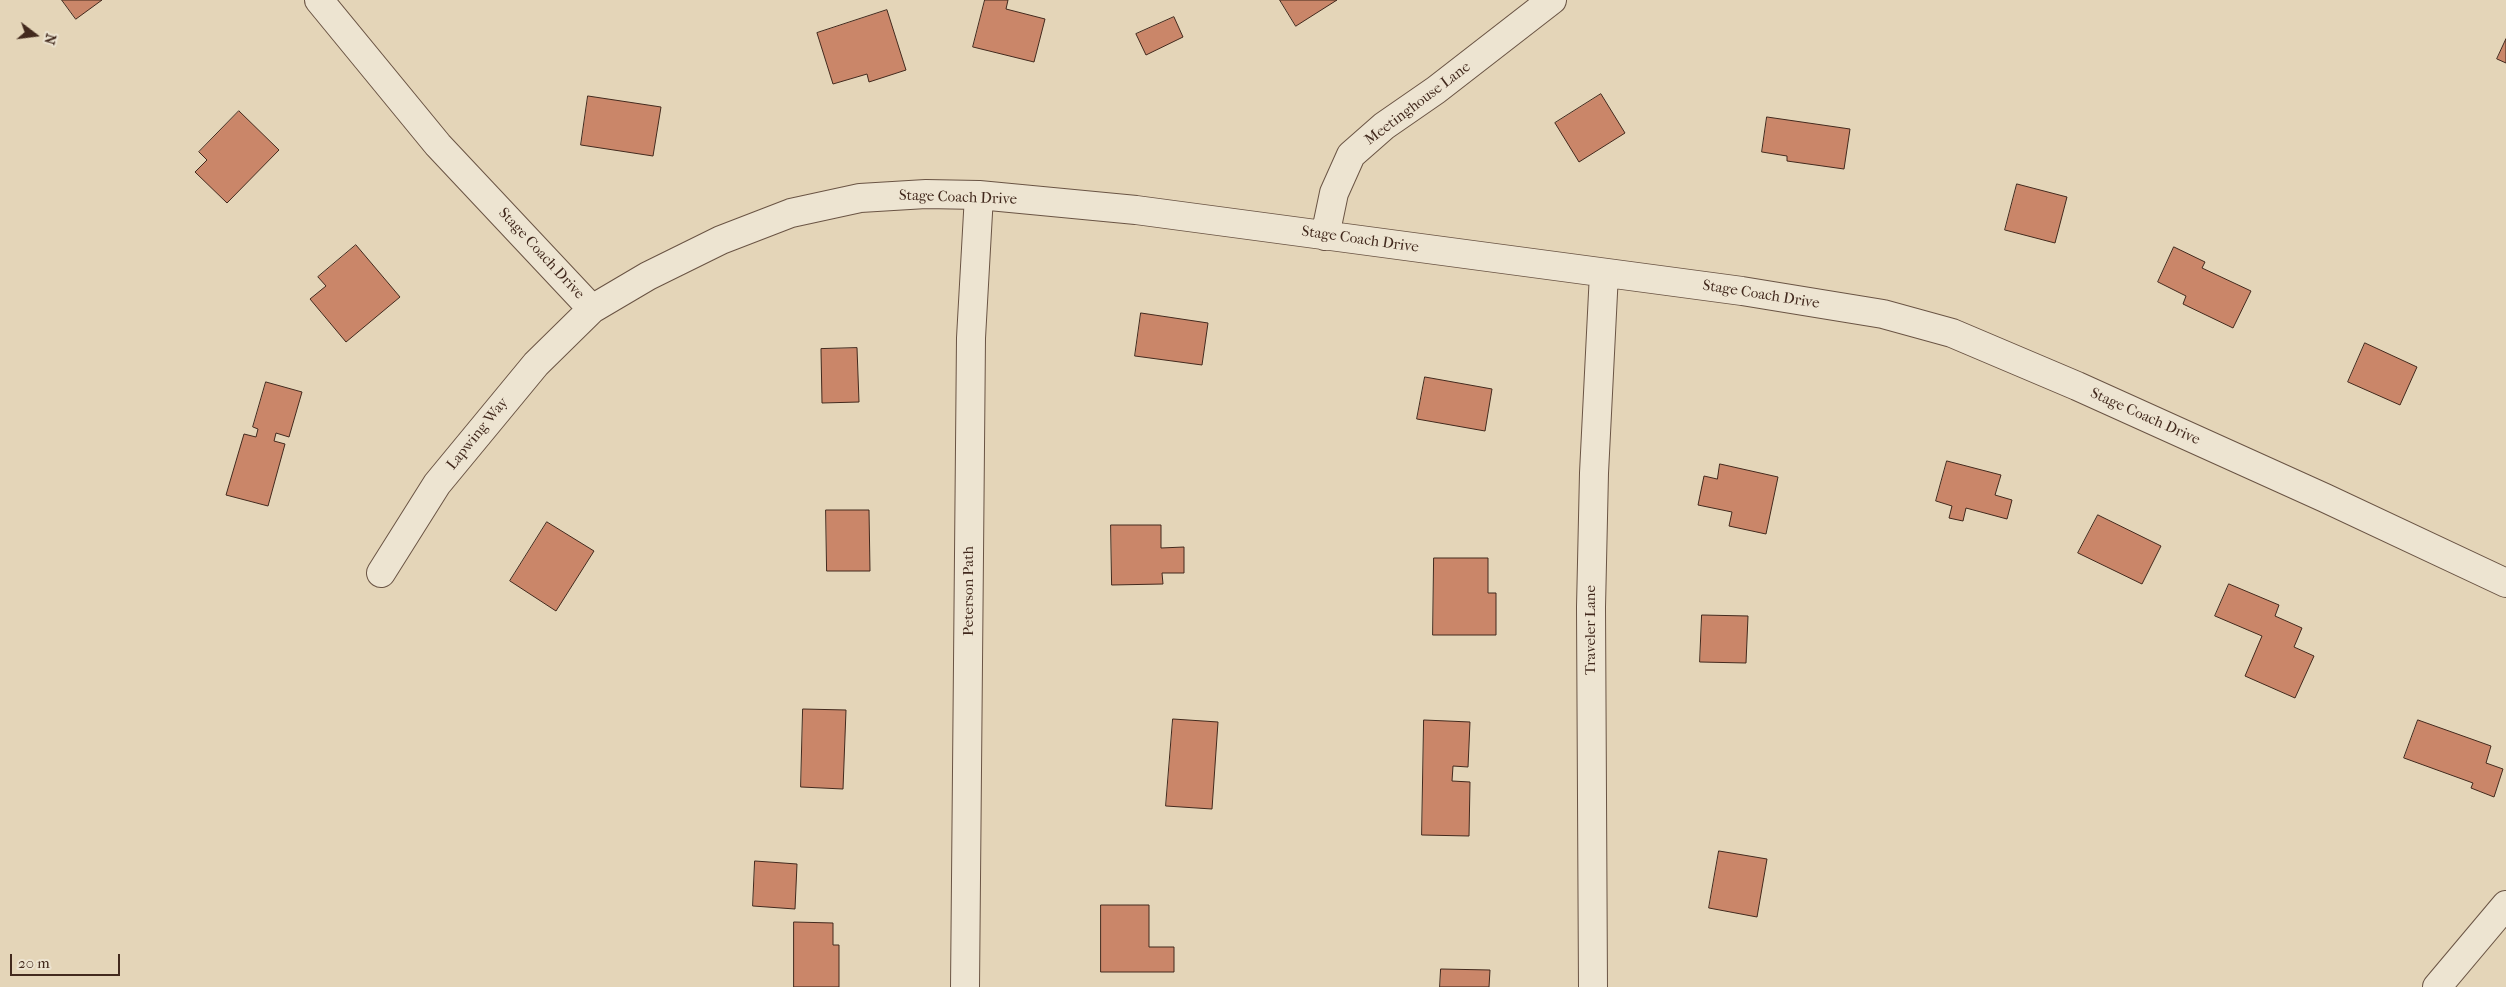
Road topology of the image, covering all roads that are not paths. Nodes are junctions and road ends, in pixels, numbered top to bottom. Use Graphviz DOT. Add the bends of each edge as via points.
graph roads {
  1 [pos="319,0"];
  2 [pos="1552,0"];
  3 [pos="979,195"];
  4 [pos="1325,236"];
  5 [pos="1604,273"];
  6 [pos="592,309"];
  7 [pos="381,573"];
  8 [pos="2506,583"];
  9 [pos="2506,905"];
  10 [pos="965,987"];
  11 [pos="1593,987"];
  12 [pos="2437,987"];
  1 -- 6 [label="street, Stage Coach Drive" via="438,145"];
  2 -- 4 [label="street, Meetinghouse Lane" via="1384,126 1352,155 1334,193"];
  3 -- 4 [label="street, Stage Coach Drive" via="1136,210"];
  3 -- 6 [label="street, Stage Coach Drive" via="860,198 791,213 721,240 648,276"];
  3 -- 10 [label="street, Peterson Path" via="971,357"];
  4 -- 5 [label="street, Stage Coach Drive"];
  5 -- 8 [label="street, Stage Coach Drive" via="1874,312 1952,333 2077,386"];
  5 -- 11 [label="street, Traveler Lane" via="1591,607"];
  6 -- 7 [label="street, Lapwing Way" via="536,364 437,484"];
  9 -- 12 [label="street"];
}
